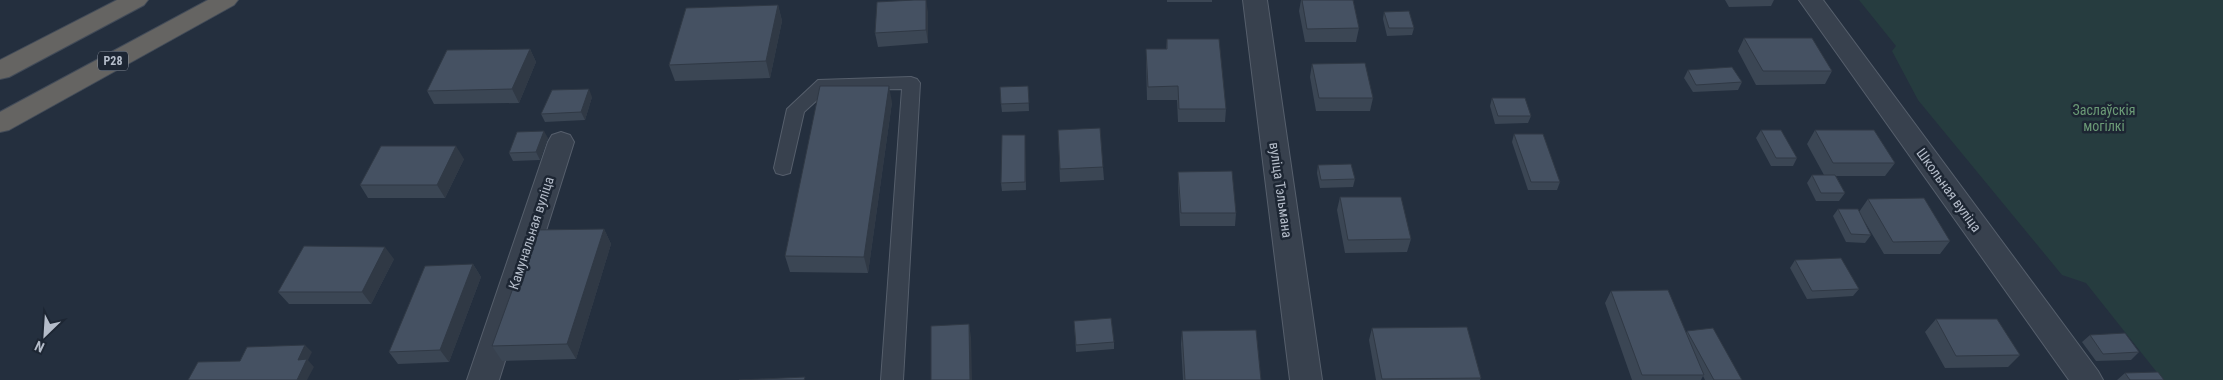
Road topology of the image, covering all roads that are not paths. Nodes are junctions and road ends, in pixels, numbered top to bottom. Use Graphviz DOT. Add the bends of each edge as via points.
graph roads {
  1 [pos="136,0"];
  2 [pos="226,0"];
  3 [pos="1255,0"];
  4 [pos="1811,0"];
  5 [pos="0,71"];
  6 [pos="0,123"];
  7 [pos="561,142"];
  8 [pos="783,168"];
  9 [pos="483,380"];
  10 [pos="892,380"];
  11 [pos="1306,380"];
  12 [pos="2088,380"];
  1 -- 5 [label="highway"];
  2 -- 6 [label="highway, Р28"];
  3 -- 11 [label="street, вуліца Тэльмана"];
  4 -- 12 [label="street, Школьная вуліца"];
  7 -- 9 [label="street, Камунальная вуліца"];
  8 -- 10 [label="lane" via="796,109 824,84 911,83"];
}
